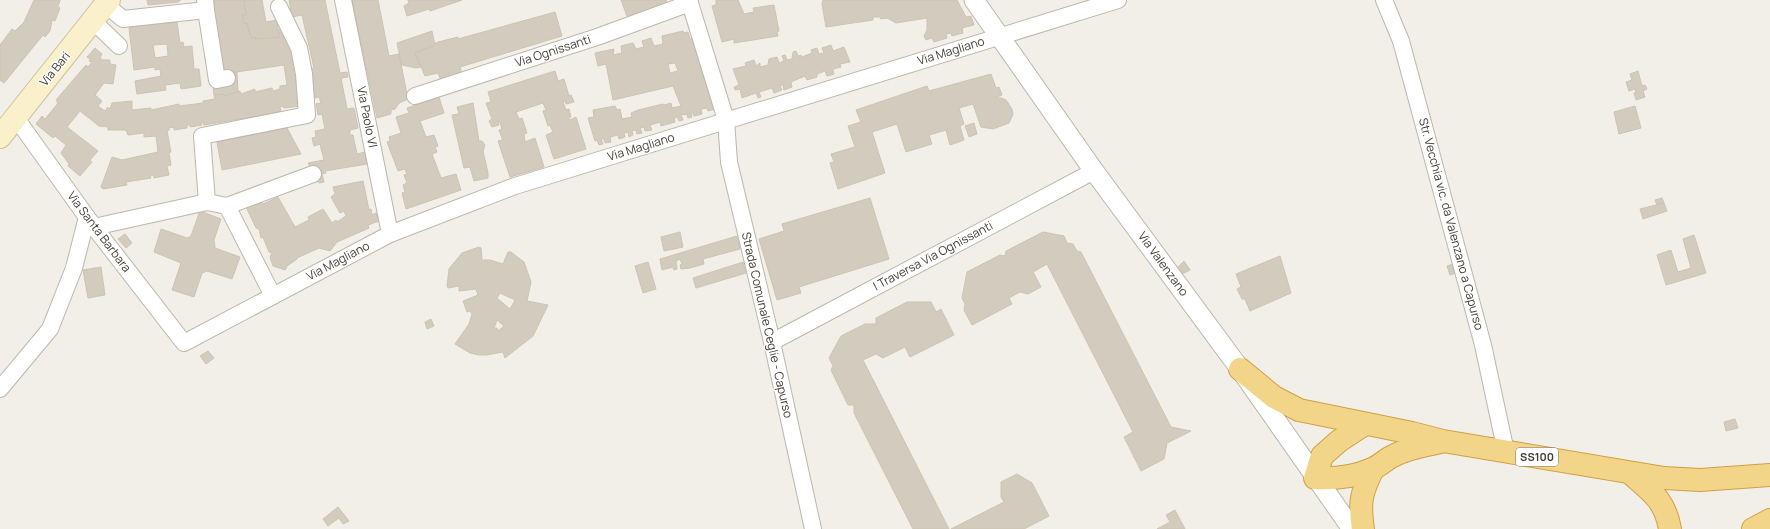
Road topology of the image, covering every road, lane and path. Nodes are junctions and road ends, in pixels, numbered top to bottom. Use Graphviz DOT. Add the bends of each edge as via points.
graph roads {
  1 [pos="343,0"];
  2 [pos="974,0"];
  3 [pos="1118,0"];
  4 [pos="1384,0"];
  5 [pos="689,2"];
  6 [pos="205,5"];
  7 [pos="100,6"];
  8 [pos="279,7"];
  9 [pos="998,37"];
  10 [pos="119,46"];
  11 [pos="227,78"];
  12 [pos="416,96"];
  13 [pos="16,118"];
  14 [pos="726,120"];
  15 [pos="0,137"];
  16 [pos="1094,171"];
  17 [pos="312,174"];
  18 [pos="207,202"];
  19 [pos="227,206"];
  20 [pos="90,222"];
  21 [pos="390,234"];
  22 [pos="272,296"];
  23 [pos="772,342"];
  24 [pos="184,343"];
  25 [pos="1240,369"];
  26 [pos="0,389"];
  27 [pos="1365,424"];
  28 [pos="1443,441"];
  29 [pos="1506,452"];
  30 [pos="1373,469"];
  31 [pos="1630,473"];
  32 [pos="1770,475"];
  33 [pos="1315,478"];
  34 [pos="1770,520"];
  35 [pos="813,529"];
  36 [pos="1352,529"];
  37 [pos="1362,529"];
  38 [pos="1670,529"];
  39 [pos="1753,529"];
  1 -- 21 [label="street, Via Paolo VI"];
  2 -- 9 [label="street, Via Valenzano"];
  3 -- 9 [label="street, Via Magliano"];
  4 -- 29 [label="street, Str. Vecchia vic. da Valenzano a Capurso" via="1401,41 1483,345"];
  5 -- 12 [label="street, Via Ognissanti" via="597,37"];
  5 -- 14 [label="street, Via Ognissanti"];
  6 -- 7 [label="street" via="123,19"];
  6 -- 11 [label="street" via="217,80"];
  7 -- 10 [label="street"];
  7 -- 13 [label="main road, Via Bari" via="76,43"];
  8 -- 18 [label="street" via="299,48 308,114 202,136"];
  9 -- 14 [label="street, Via Magliano"];
  9 -- 16 [label="street, Via Valenzano"];
  13 -- 15 [label="main road, Via Bari"];
  13 -- 20 [label="street, Via Santa Barbara"];
  14 -- 21 [label="street, Via Magliano" via="515,186"];
  14 -- 23 [label="street, Strada Comunale Ceglie - Capurso" via="729,162"];
  16 -- 23 [label="street, I Traversa Via Ognissanti"];
  16 -- 25 [label="street, Via Valenzano"];
  17 -- 19 [label="street"];
  18 -- 19 [label="street"];
  18 -- 20 [label="street"];
  19 -- 22 [label="street"];
  20 -- 24 [label="street, Via Santa Barbara"];
  20 -- 26 [label="street" via="50,329"];
  21 -- 22 [label="street, Via Magliano"];
  22 -- 24 [label="street, Via Magliano"];
  23 -- 35 [label="street, Strada Comunale Ceglie - Capurso"];
  25 -- 27 [label="highway, SS100" via="1274,397 1298,410"];
  25 -- 33 [label="street, Via Valenzano"];
  27 -- 28 [label="highway, SS100"];
  27 -- 33 [label="highway" via="1322,456"];
  28 -- 29 [label="highway, SS100"];
  28 -- 30 [label="highway, SS100" via="1393,456"];
  29 -- 31 [label="highway, SS100"];
  30 -- 33 [label="highway, SS100" via="1335,479"];
  30 -- 37 [label="highway" via="1362,491"];
  31 -- 32 [label="highway, SS100" via="1700,480"];
  31 -- 38 [label="highway" via="1656,495 1667,514"];
  33 -- 36 [label="street, Via Valenzano"];
  34 -- 39 [label="highway"];
}
